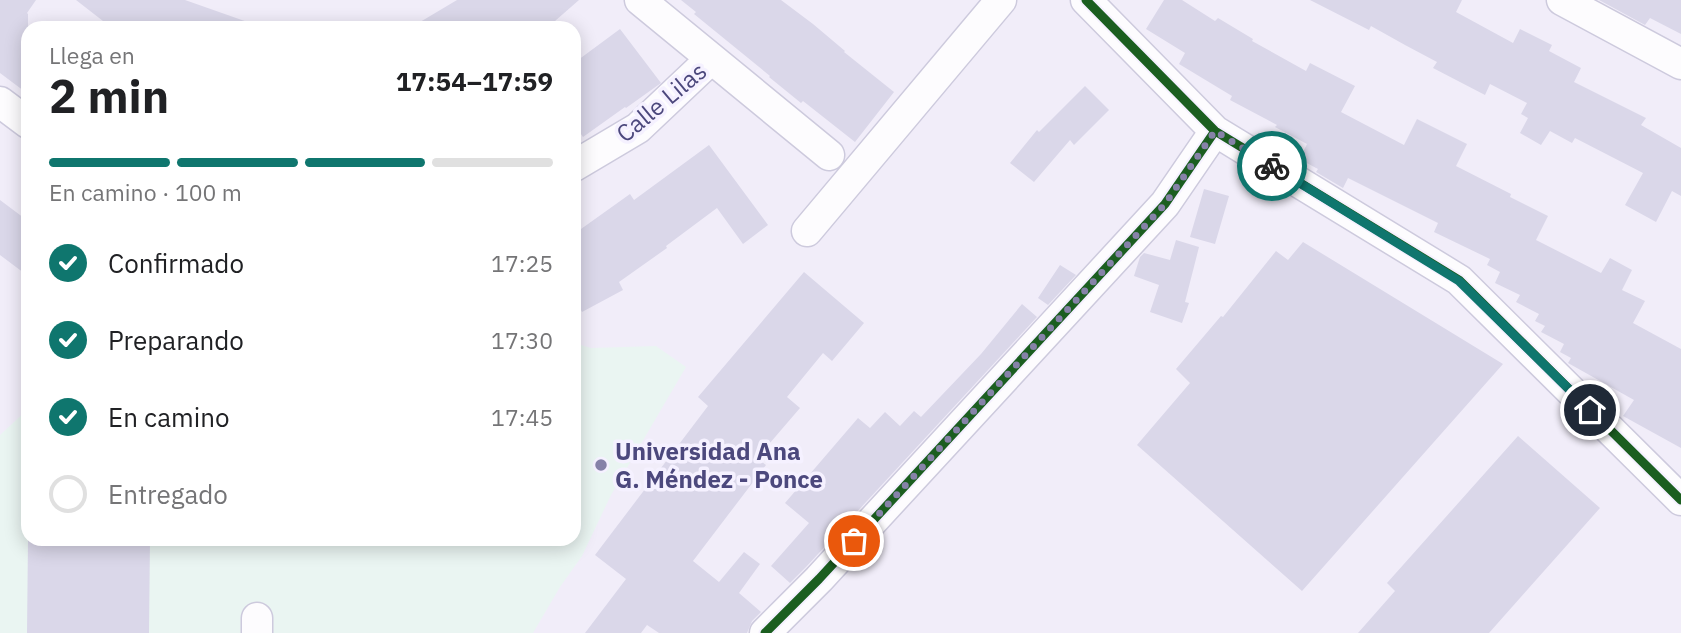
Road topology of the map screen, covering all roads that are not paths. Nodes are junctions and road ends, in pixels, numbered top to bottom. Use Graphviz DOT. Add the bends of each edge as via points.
graph roads {
  1 [pos="640,0"];
  2 [pos="1001,0"];
  3 [pos="1086,0"];
  4 [pos="1562,0"];
  5 [pos="712,59"];
  6 [pos="1681,64"];
  7 [pos="0,102"];
  8 [pos="21,118"];
  9 [pos="1215,131"];
  10 [pos="829,155"];
  11 [pos="581,162"];
  12 [pos="807,231"];
  13 [pos="1681,500"];
  14 [pos="765,633"];
  1 -- 5 [label="street, Calle Lilas"];
  2 -- 12 [label="street"];
  3 -- 9 [label="street"];
  4 -- 6 [label="street"];
  5 -- 10 [label="street, Calle Lilas"];
  5 -- 11 [label="street, Calle Lilas" via="638,128"];
  7 -- 8 [label="street"];
  9 -- 13 [label="street" via="1459,281"];
  9 -- 14 [label="street" via="1165,204"];
}
